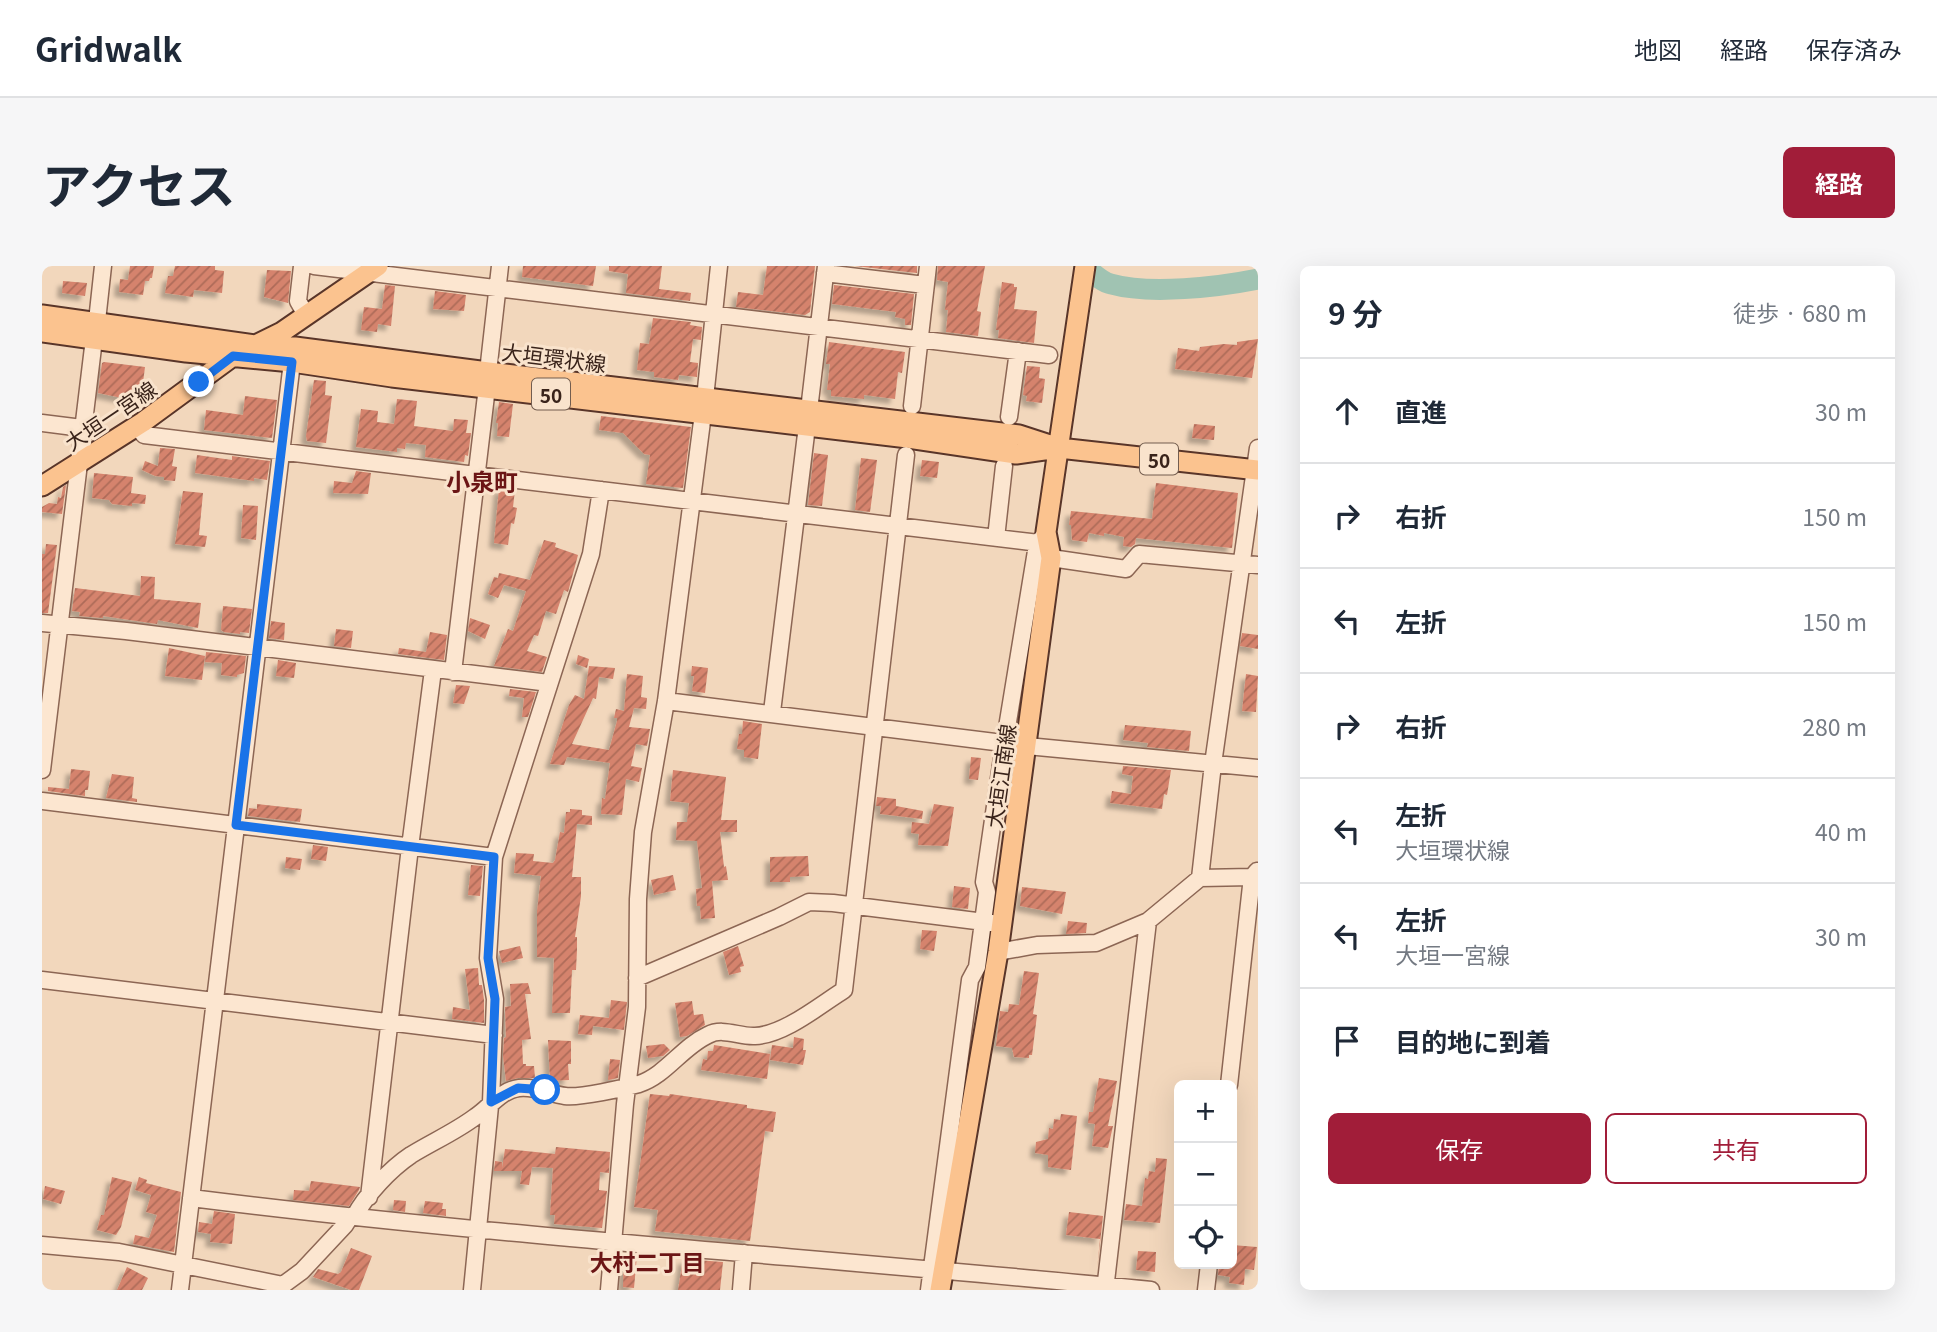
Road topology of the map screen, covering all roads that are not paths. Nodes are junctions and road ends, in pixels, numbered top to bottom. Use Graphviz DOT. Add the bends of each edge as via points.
graph roads {
  1 [pos="103,266"];
  2 [pos="302,266"];
  3 [pos="314,266"];
  4 [pos="500,266"];
  5 [pos="719,266"];
  6 [pos="928,266"];
  7 [pos="1085,266"];
  8 [pos="373,270"];
  9 [pos="826,270"];
  10 [pos="925,285"];
  11 [pos="496,289"];
  12 [pos="713,314"];
  13 [pos="42,315"];
  14 [pos="306,315"];
  15 [pos="819,328"];
  16 [pos="96,330"];
  17 [pos="42,332"];
  18 [pos="919,339"];
  19 [pos="256,345"];
  20 [pos="1018,351"];
  21 [pos="1049,355"];
  22 [pos="233,356"];
  23 [pos="292,362"];
  24 [pos="487,379"];
  25 [pos="703,405"];
  26 [pos="912,406"];
  27 [pos="1009,417"];
  28 [pos="808,418"];
  29 [pos="42,423"];
  30 [pos="137,426"];
  31 [pos="82,428"];
  32 [pos="1059,448"];
  33 [pos="1258,448"];
  34 [pos="280,450"];
  35 [pos="906,455"];
  36 [pos="78,465"];
  37 [pos="1004,466"];
  38 [pos="1256,469"];
  39 [pos="475,474"];
  40 [pos="42,486"];
  41 [pos="601,490"];
  42 [pos="691,500"];
  43 [pos="796,513"];
  44 [pos="898,525"];
  45 [pos="1042,537"];
  46 [pos="996,538"];
  47 [pos="1051,558"];
  48 [pos="1250,564"];
  49 [pos="42,623"];
  50 [pos="60,625"];
  51 [pos="257,647"];
  52 [pos="433,670"];
  53 [pos="453,672"];
  54 [pos="549,683"];
  55 [pos="666,701"];
  56 [pos="772,712"];
  57 [pos="874,725"];
  58 [pos="1004,741"];
  59 [pos="1027,746"];
  60 [pos="1213,764"];
  61 [pos="1258,768"];
  62 [pos="42,770"];
  63 [pos="42,802"];
  64 [pos="236,825"];
  65 [pos="410,846"];
  66 [pos="494,857"];
  67 [pos="1255,873"];
  68 [pos="1200,878"];
  69 [pos="853,907"];
  70 [pos="1147,920"];
  71 [pos="992,923"];
  72 [pos="998,952"];
  73 [pos="637,978"];
  74 [pos="42,980"];
  75 [pos="215,1001"];
  76 [pos="389,1021"];
  77 [pos="494,1035"];
  78 [pos="1230,1080"];
  79 [pos="629,1086"];
  80 [pos="490,1104"];
  81 [pos="369,1197"];
  82 [pos="191,1198"];
  83 [pos="352,1217"];
  84 [pos="478,1230"];
  85 [pos="613,1241"];
  86 [pos="42,1245"];
  87 [pos="744,1253"];
  88 [pos="183,1265"];
  89 [pos="1208,1269"];
  90 [pos="938,1277"];
  91 [pos="1105,1288"];
  92 [pos="180,1290"];
  93 [pos="472,1290"];
  94 [pos="609,1290"];
  95 [pos="741,1290"];
  96 [pos="929,1290"];
  97 [pos="1150,1290"];
  98 [pos="1206,1290"];
  1 -- 16 [label="street"];
  2 -- 14 [label="street" via="298,300"];
  3 -- 8 [label="street"];
  4 -- 11 [label="street"];
  5 -- 12 [label="street"];
  6 -- 10 [label="street"];
  7 -- 32 [label="main road, 大垣江南線"];
  8 -- 11 [label="street"];
  8 -- 14 [label="main road, 大垣一宮線"];
  9 -- 10 [label="street"];
  9 -- 15 [label="street"];
  10 -- 18 [label="street"];
  11 -- 12 [label="street"];
  11 -- 24 [label="street"];
  12 -- 15 [label="street"];
  12 -- 25 [label="street"];
  13 -- 16 [label="main road, 大垣環状線 / 50"];
  14 -- 19 [label="main road, 大垣一宮線"];
  15 -- 18 [label="street"];
  15 -- 28 [label="street"];
  16 -- 17 [label="main road, 大垣環状線 / 50"];
  16 -- 19 [label="main road, 大垣環状線 / 50"];
  16 -- 22 [label="main road, 大垣環状線 / 50"];
  16 -- 31 [label="street"];
  18 -- 20 [label="street"];
  18 -- 26 [label="street"];
  19 -- 22 [label="main road, 大垣一宮線"];
  19 -- 24 [label="main road, 大垣環状線 / 50" via="295,347"];
  20 -- 21 [label="street"];
  20 -- 27 [label="street"];
  22 -- 23 [label="main road, 大垣環状線 / 50"];
  22 -- 30 [label="main road, 大垣一宮線"];
  23 -- 24 [label="main road, 大垣環状線 / 50" via="392,377"];
  23 -- 34 [label="street"];
  24 -- 25 [label="main road, 大垣環状線 / 50"];
  24 -- 39 [label="street"];
  25 -- 28 [label="main road, 大垣環状線 / 50"];
  25 -- 42 [label="street"];
  28 -- 32 [label="main road, 大垣環状線 / 50" via="1016,454"];
  28 -- 43 [label="street"];
  29 -- 31 [label="street"];
  30 -- 34 [label="street" via="144,435"];
  30 -- 36 [label="main road, 大垣一宮線"];
  31 -- 36 [label="street"];
  32 -- 38 [label="main road, 大垣環状線 / 50"];
  32 -- 45 [label="main road, 大垣江南線"];
  33 -- 38 [label="street"];
  34 -- 39 [label="street"];
  34 -- 51 [label="street"];
  35 -- 44 [label="street"];
  36 -- 40 [label="main road, 大垣一宮線"];
  36 -- 50 [label="street"];
  37 -- 46 [label="street"];
  38 -- 48 [label="street"];
  39 -- 41 [label="street"];
  39 -- 53 [label="street"];
  41 -- 42 [label="street"];
  41 -- 54 [label="street" via="591,554"];
  42 -- 43 [label="street"];
  42 -- 55 [label="street"];
  43 -- 44 [label="street"];
  43 -- 56 [label="street"];
  44 -- 46 [label="street"];
  44 -- 57 [label="street"];
  45 -- 46 [label="street"];
  45 -- 47 [label="main road, 大垣江南線" via="1050,544"];
  45 -- 58 [label="street"];
  47 -- 48 [label="street" via="1126,569 1139,554"];
  47 -- 59 [label="main road, 大垣江南線"];
  48 -- 60 [label="street"];
  49 -- 50 [label="street"];
  50 -- 51 [label="street"];
  50 -- 62 [label="street"];
  51 -- 52 [label="street"];
  51 -- 64 [label="street"];
  52 -- 53 [label="street"];
  52 -- 65 [label="street"];
  53 -- 54 [label="street"];
  54 -- 66 [label="street"];
  55 -- 56 [label="street"];
  55 -- 73 [label="street" via="643,832"];
  56 -- 57 [label="street"];
  57 -- 58 [label="street"];
  57 -- 69 [label="street"];
  58 -- 59 [label="street"];
  58 -- 71 [label="street" via="984,881"];
  59 -- 60 [label="street"];
  59 -- 71 [label="main road, 大垣江南線"];
  60 -- 61 [label="street"];
  60 -- 68 [label="street"];
  63 -- 64 [label="street"];
  64 -- 65 [label="street"];
  64 -- 75 [label="street"];
  65 -- 66 [label="street"];
  65 -- 76 [label="street"];
  66 -- 77 [label="street" via="488,958 495,999"];
  67 -- 68 [label="street"];
  67 -- 78 [label="street"];
  68 -- 70 [label="street"];
  69 -- 71 [label="street"];
  69 -- 73 [label="street" via="809,902"];
  69 -- 79 [label="street" via="844,990 788,1025 766,1033 708,1035 662,1071"];
  70 -- 72 [label="street" via="1096,943"];
  70 -- 91 [label="street"];
  71 -- 72 [label="main road, 大垣江南線"];
  71 -- 90 [label="street" via="970,979"];
  72 -- 90 [label="main road, 大垣江南線"];
  73 -- 79 [label="street"];
  74 -- 75 [label="street"];
  75 -- 76 [label="street"];
  75 -- 82 [label="street"];
  76 -- 77 [label="street"];
  76 -- 81 [label="street"];
  77 -- 80 [label="street"];
  79 -- 80 [label="street" via="572,1097 518,1088"];
  79 -- 85 [label="street"];
  80 -- 81 [label="street" via="411,1156"];
  80 -- 84 [label="street"];
  81 -- 83 [label="street"];
  82 -- 83 [label="street"];
  82 -- 88 [label="street"];
  83 -- 84 [label="street"];
  83 -- 88 [label="street" via="283,1285"];
  84 -- 85 [label="street"];
  84 -- 93 [label="street"];
  85 -- 87 [label="street"];
  85 -- 94 [label="street"];
  86 -- 88 [label="street" via="119,1252"];
  87 -- 90 [label="street"];
  87 -- 95 [label="street"];
  88 -- 92 [label="street"];
  89 -- 98 [label="street"];
  90 -- 91 [label="street"];
  90 -- 96 [label="street"];
  91 -- 97 [label="street"];
}
